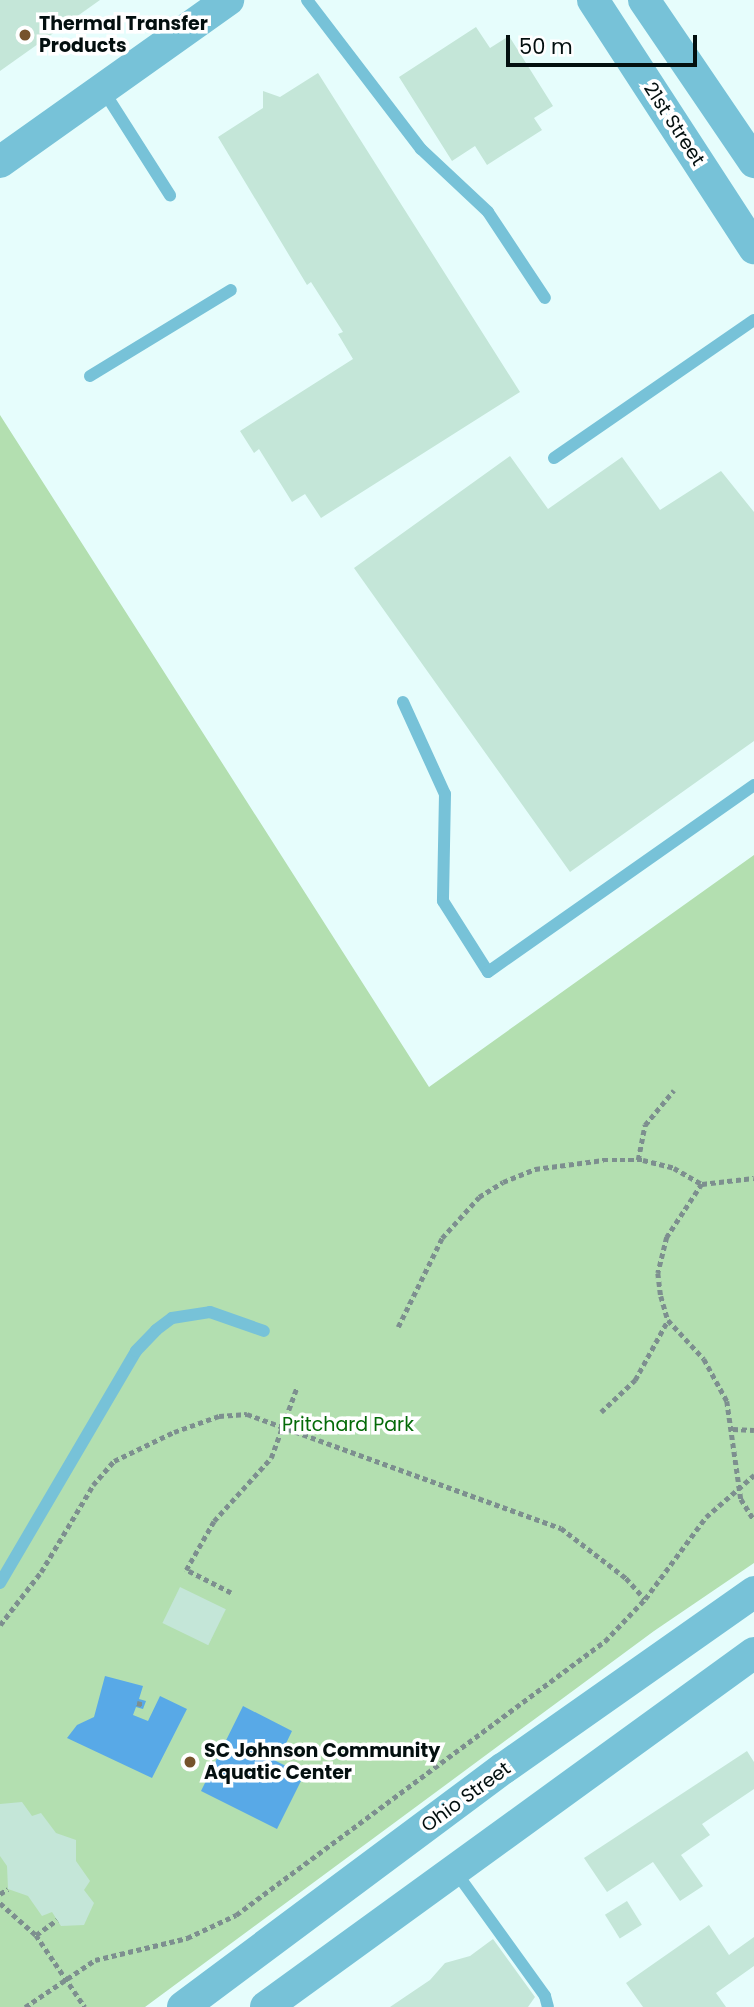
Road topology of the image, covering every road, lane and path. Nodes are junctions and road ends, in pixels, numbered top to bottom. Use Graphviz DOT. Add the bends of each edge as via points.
graph roads {
  1 [pos="228,0"];
  2 [pos="307,0"];
  3 [pos="593,0"];
  4 [pos="644,0"];
  5 [pos="102,90"];
  6 [pos="0,162"];
  7 [pos="754,162"];
  8 [pos="170,195"];
  9 [pos="754,248"];
  10 [pos="231,290"];
  11 [pos="545,298"];
  12 [pos="754,320"];
  13 [pos="90,376"];
  14 [pos="554,458"];
  15 [pos="403,702"];
  16 [pos="754,785"];
  17 [pos="674,1090"];
  18 [pos="638,1160"];
  19 [pos="754,1178"];
  20 [pos="702,1184"];
  21 [pos="668,1321"];
  22 [pos="398,1327"];
  23 [pos="264,1331"];
  24 [pos="297,1387"];
  25 [pos="601,1412"];
  26 [pos="285,1427"];
  27 [pos="733,1429"];
  28 [pos="754,1430"];
  29 [pos="754,1475"];
  30 [pos="739,1488"];
  31 [pos="754,1520"];
  32 [pos="0,1583"];
  33 [pos="754,1592"];
  34 [pos="231,1593"];
  35 [pos="645,1599"];
  36 [pos="0,1625"];
  37 [pos="754,1653"];
  38 [pos="137,1703"];
  39 [pos="145,1705"];
  40 [pos="455,1870"];
  41 [pos="8,1889"];
  42 [pos="0,1894"];
  43 [pos="0,1903"];
  44 [pos="57,1920"];
  45 [pos="36,1935"];
  46 [pos="67,1978"];
  47 [pos="25,2007"];
  48 [pos="85,2007"];
  49 [pos="183,2007"];
  50 [pos="266,2007"];
  51 [pos="548,2007"];
  1 -- 5 [label="street"];
  2 -- 11 [label="lane" via="421,149 488,212"];
  3 -- 9 [label="street, 21st Street"];
  4 -- 7 [label="street"];
  5 -- 6 [label="street"];
  5 -- 8 [label="lane"];
  10 -- 13 [label="lane"];
  12 -- 14 [label="lane"];
  15 -- 16 [label="lane" via="445,794 443,901 488,972"];
  17 -- 18 [label="path" via="645,1125"];
  18 -- 20 [label="path" via="674,1168"];
  18 -- 22 [label="path" via="535,1169 479,1197 428,1260"];
  19 -- 20 [label="path"];
  20 -- 21 [label="path" via="662,1254 660,1285"];
  21 -- 25 [label="path" via="635,1380"];
  21 -- 27 [label="path" via="717,1379"];
  23 -- 32 [label="lane" via="210,1312 172,1318 156,1330 136,1351"];
  24 -- 26 [label="path"];
  26 -- 34 [label="path" via="271,1458 214,1521 186,1570"];
  26 -- 35 [label="path" via="561,1528 626,1578"];
  26 -- 36 [label="path" via="247,1414 219,1416 114,1461 93,1485 41,1572"];
  27 -- 28 [label="path"];
  27 -- 30 [label="path"];
  29 -- 30 [label="path"];
  30 -- 31 [label="path"];
  30 -- 35 [label="path" via="706,1517"];
  33 -- 49 [label="street, Ohio Street" via="504,1768"];
  35 -- 46 [label="path" via="605,1641 554,1681 236,1915 187,1938 95,1960"];
  37 -- 40 [label="street"];
  38 -- 39 [label="path"];
  40 -- 50 [label="street"];
  40 -- 51 [label="lane" via="545,1996"];
  41 -- 42 [label="path"];
  43 -- 45 [label="path"];
  44 -- 45 [label="path"];
  45 -- 46 [label="path"];
  46 -- 47 [label="path"];
  46 -- 48 [label="path"];
}
